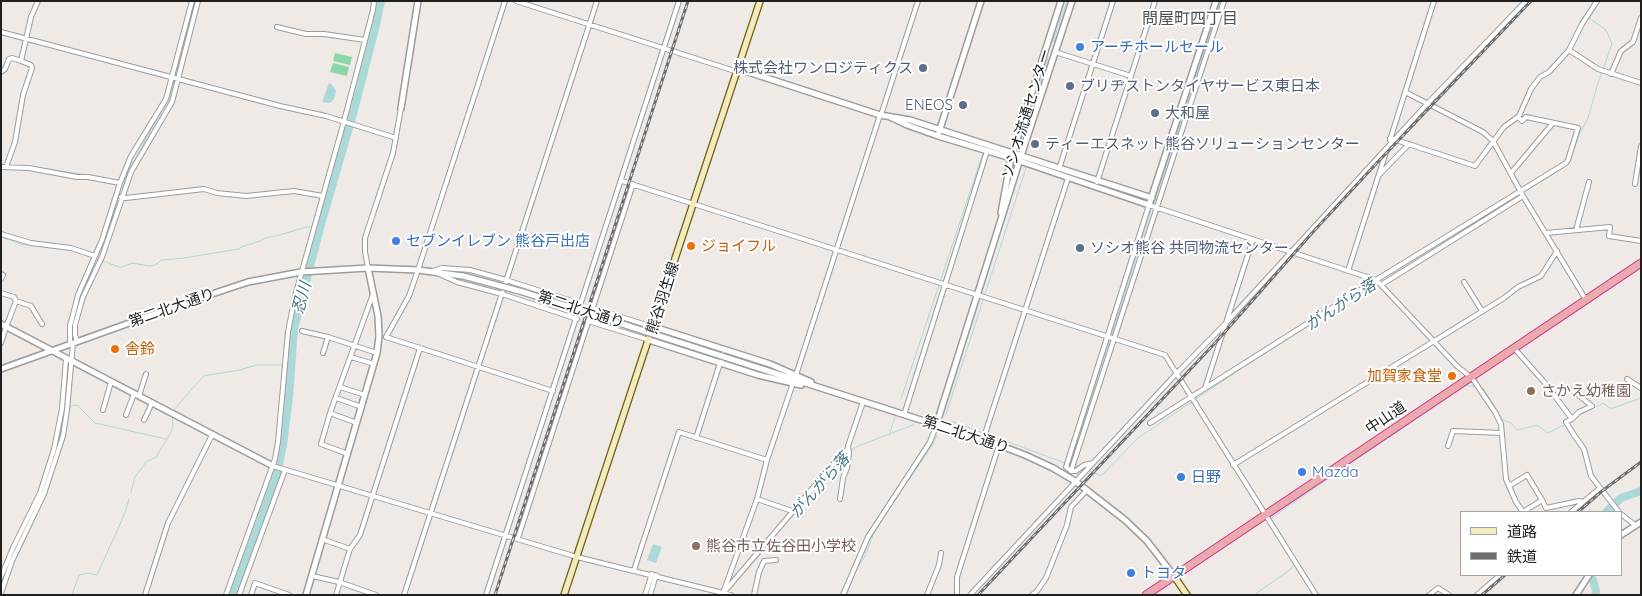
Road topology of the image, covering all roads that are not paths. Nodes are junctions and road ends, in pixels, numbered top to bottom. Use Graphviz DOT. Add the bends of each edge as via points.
graph roads {
  1 [pos="38,1"];
  2 [pos="192,1"];
  3 [pos="198,1"];
  4 [pos="374,1"];
  5 [pos="418,1"];
  6 [pos="505,1"];
  7 [pos="516,1"];
  8 [pos="597,1"];
  9 [pos="679,1"];
  10 [pos="760,1"];
  11 [pos="918,1"];
  12 [pos="981,1"];
  13 [pos="1061,1"];
  14 [pos="1072,1"];
  15 [pos="1114,1"];
  16 [pos="1155,1"];
  17 [pos="1216,1"];
  18 [pos="1224,1"];
  19 [pos="1434,1"];
  20 [pos="1526,1"];
  21 [pos="1597,1"];
  22 [pos="1641,18"];
  23 [pos="589,24"];
  24 [pos="277,26"];
  25 [pos="1,32"];
  26 [pos="26,39"];
  27 [pos="365,40"];
  28 [pos="664,49"];
  29 [pos="1569,50"];
  30 [pos="1055,52"];
  31 [pos="21,61"];
  32 [pos="1093,64"];
  33 [pos="738,70"];
  34 [pos="1,72"];
  35 [pos="1612,74"];
  36 [pos="1131,76"];
  37 [pos="172,77"];
  38 [pos="178,79"];
  39 [pos="1641,82"];
  40 [pos="1405,92"];
  41 [pos="1428,103"];
  42 [pos="401,108"];
  43 [pos="881,115"];
  44 [pos="1518,117"];
  45 [pos="346,122"];
  46 [pos="1553,123"];
  47 [pos="939,133"];
  48 [pos="396,138"];
  49 [pos="1392,139"];
  50 [pos="1493,141"];
  51 [pos="1409,144"];
  52 [pos="1641,146"];
  53 [pos="1387,148"];
  54 [pos="987,151"];
  55 [pos="1012,156"];
  56 [pos="1020,159"];
  57 [pos="3,167"];
  58 [pos="1059,169"];
  59 [pos="1510,173"];
  60 [pos="1378,176"];
  61 [pos="1068,178"];
  62 [pos="622,180"];
  63 [pos="1589,182"];
  64 [pos="120,183"];
  65 [pos="633,184"];
  66 [pos="1097,184"];
  67 [pos="1635,184"];
  68 [pos="1521,191"];
  69 [pos="116,196"];
  70 [pos="324,196"];
  71 [pos="1524,196"];
  72 [pos="122,197"];
  73 [pos="1152,198"];
  74 [pos="694,204"];
  75 [pos="1149,205"];
  76 [pos="1157,208"];
  77 [pos="999,228"];
  78 [pos="1576,230"];
  79 [pos="1546,233"];
  80 [pos="1,234"];
  81 [pos="1253,239"];
  82 [pos="1641,241"];
  83 [pos="836,250"];
  84 [pos="1557,251"];
  85 [pos="1291,252"];
  86 [pos="95,258"];
  87 [pos="1641,264"];
  88 [pos="368,268"];
  89 [pos="418,270"];
  90 [pos="433,271"];
  91 [pos="1348,271"];
  92 [pos="91,272"];
  93 [pos="302,272"];
  94 [pos="1,274"];
  95 [pos="1,279"];
  96 [pos="506,280"];
  97 [pos="1376,280"];
  98 [pos="1464,282"];
  99 [pos="943,284"];
  100 [pos="1381,285"];
  101 [pos="1,293"];
  102 [pos="373,294"];
  103 [pos="502,294"];
  104 [pos="979,296"];
  105 [pos="1586,300"];
  106 [pos="16,301"];
  107 [pos="582,304"];
  108 [pos="593,308"];
  109 [pos="367,309"];
  110 [pos="1026,309"];
  111 [pos="1482,311"];
  112 [pos="377,312"];
  113 [pos="577,319"];
  114 [pos="588,320"];
  115 [pos="42,324"];
  116 [pos="1225,324"];
  117 [pos="3,326"];
  118 [pos="654,327"];
  119 [pos="302,331"];
  120 [pos="328,336"];
  121 [pos="379,336"];
  122 [pos="386,337"];
  123 [pos="1108,337"];
  124 [pos="1114,339"];
  125 [pos="649,340"];
  126 [pos="1435,341"];
  127 [pos="73,342"];
  128 [pos="1,343"];
  129 [pos="356,346"];
  130 [pos="420,348"];
  131 [pos="1514,348"];
  132 [pos="725,350"];
  133 [pos="51,351"];
  134 [pos="323,353"];
  135 [pos="377,353"];
  136 [pos="351,357"];
  137 [pos="66,359"];
  138 [pos="72,362"];
  139 [pos="720,362"];
  140 [pos="374,364"];
  141 [pos="478,367"];
  142 [pos="1,369"];
  143 [pos="1177,373"];
  144 [pos="146,374"];
  145 [pos="796,375"];
  146 [pos="1472,378"];
  147 [pos="1627,379"];
  148 [pos="110,382"];
  149 [pos="793,383"];
  150 [pos="340,387"];
  151 [pos="1205,388"];
  152 [pos="1641,388"];
  153 [pos="1572,390"];
  154 [pos="553,391"];
  155 [pos="828,391"];
  156 [pos="136,395"];
  157 [pos="365,395"];
  158 [pos="1192,397"];
  159 [pos="336,398"];
  160 [pos="856,400"];
  161 [pos="863,402"];
  162 [pos="152,403"];
  163 [pos="362,407"];
  164 [pos="103,410"];
  165 [pos="330,413"];
  166 [pos="126,415"];
  167 [pos="904,415"];
  168 [pos="1572,419"];
  169 [pos="144,420"];
  170 [pos="357,423"];
  171 [pos="1150,423"];
  172 [pos="936,426"];
  173 [pos="1502,433"];
  174 [pos="212,434"];
  175 [pos="696,438"];
  176 [pos="983,440"];
  177 [pos="999,446"];
  178 [pos="1448,446"];
  179 [pos="849,451"];
  180 [pos="348,454"];
  181 [pos="767,460"];
  182 [pos="1093,463"];
  183 [pos="1233,465"];
  184 [pos="273,466"];
  185 [pos="285,470"];
  186 [pos="1072,471"];
  187 [pos="1075,481"];
  188 [pos="338,486"];
  189 [pos="1509,486"];
  190 [pos="1600,488"];
  191 [pos="1087,490"];
  192 [pos="42,493"];
  193 [pos="372,496"];
  194 [pos="757,499"];
  195 [pos="840,499"];
  196 [pos="1542,500"];
  197 [pos="1583,502"];
  198 [pos="1522,511"];
  199 [pos="1525,511"];
  200 [pos="1572,511"];
  201 [pos="1618,511"];
  202 [pos="796,512"];
  203 [pos="430,514"];
  204 [pos="1265,515"];
  205 [pos="1622,515"];
  206 [pos="1641,522"];
  207 [pos="1635,525"];
  208 [pos="506,534"];
  209 [pos="1622,534"];
  210 [pos="518,538"];
  211 [pos="322,539"];
  212 [pos="350,549"];
  213 [pos="941,553"];
  214 [pos="577,557"];
  215 [pos="776,560"];
  216 [pos="634,570"];
  217 [pos="654,575"];
  218 [pos="312,576"];
  219 [pos="1174,576"];
  220 [pos="1499,576"];
  221 [pos="1588,576"];
  222 [pos="1,577"];
  223 [pos="339,582"];
  224 [pos="1,593"];
  225 [pos="727,594"];
  226 [pos="145,595"];
  227 [pos="226,595"];
  228 [pos="239,595"];
  229 [pos="251,595"];
  230 [pos="288,595"];
  231 [pos="306,595"];
  232 [pos="336,595"];
  233 [pos="376,595"];
  234 [pos="404,595"];
  235 [pos="486,595"];
  236 [pos="564,595"];
  237 [pos="645,595"];
  238 [pos="650,595"];
  239 [pos="754,595"];
  240 [pos="843,595"];
  241 [pos="927,595"];
  242 [pos="958,595"];
  243 [pos="970,595"];
  244 [pos="1032,595"];
  245 [pos="1146,595"];
  246 [pos="1187,595"];
  247 [pos="1316,595"];
  248 [pos="1429,595"];
  249 [pos="1449,595"];
  250 [pos="1477,595"];
  251 [pos="1576,595"];
  1 -- 26 [label="street"];
  2 -- 37 [label="street"];
  3 -- 38 [label="street"];
  4 -- 27 [label="street"];
  5 -- 42 [label="street"];
  6 -- 89 [label="street"];
  7 -- 23 [label="street"];
  8 -- 23 [label="street"];
  9 -- 28 [label="street"];
  10 -- 33 [label="main road, 熊谷羽生線"];
  11 -- 43 [label="street"];
  12 -- 47 [label="street"];
  13 -- 55 [label="street, ソシオ流通センター"];
  14 -- 30 [label="street"];
  15 -- 32 [label="street"];
  16 -- 36 [label="street"];
  17 -- 73 [label="street"];
  18 -- 76 [label="street"];
  19 -- 40 [label="street"];
  20 -- 41 [label="street"];
  21 -- 29 [label="street"];
  22 -- 35 [label="street" via="1633,42 1621,50"];
  23 -- 28 [label="street"];
  23 -- 96 [label="street"];
  24 -- 27 [label="street" via="306,34"];
  25 -- 26 [label="street"];
  26 -- 31 [label="street"];
  26 -- 37 [label="street"];
  27 -- 45 [label="street"];
  28 -- 33 [label="street"];
  28 -- 62 [label="street"];
  29 -- 35 [label="street"];
  29 -- 44 [label="street" via="1540,77"];
  30 -- 32 [label="street"];
  30 -- 56 [label="street"];
  31 -- 34 [label="street" via="9,59"];
  31 -- 57 [label="street" via="32,68 15,142"];
  32 -- 36 [label="street"];
  32 -- 58 [label="street"];
  33 -- 43 [label="street"];
  33 -- 74 [label="main road, 熊谷羽生線"];
  35 -- 39 [label="street"];
  36 -- 66 [label="street"];
  37 -- 38 [label="street"];
  37 -- 64 [label="street" via="162,106 131,156"];
  38 -- 45 [label="street"];
  38 -- 72 [label="street" via="172,102 131,172"];
  40 -- 41 [label="street"];
  40 -- 49 [label="street"];
  41 -- 49 [label="street"];
  41 -- 50 [label="street" via="1483,132"];
  42 -- 48 [label="street"];
  43 -- 47 [label="street" via="910,120"];
  43 -- 83 [label="street"];
  44 -- 46 [label="street" via="1522,121 1526,117"];
  44 -- 50 [label="street"];
  45 -- 48 [label="street"];
  45 -- 70 [label="street"];
  46 -- 59 [label="street"];
  46 -- 68 [label="street" via="1578,128 1568,160"];
  47 -- 54 [label="street"];
  47 -- 55 [label="street"];
  48 -- 88 [label="street" via="365,238"];
  49 -- 51 [label="street"];
  49 -- 53 [label="street"];
  50 -- 51 [label="street" via="1475,166"];
  50 -- 59 [label="street"];
  51 -- 60 [label="street"];
  52 -- 67 [label="street"];
  53 -- 60 [label="street"];
  53 -- 85 [label="street"];
  54 -- 55 [label="street"];
  54 -- 99 [label="street"];
  55 -- 56 [label="street"];
  55 -- 77 [label="street, ソシオ流通センター"];
  56 -- 58 [label="street"];
  56 -- 61 [label="street"];
  56 -- 77 [label="street"];
  57 -- 64 [label="street" via="30,168"];
  58 -- 66 [label="street"];
  59 -- 68 [label="street"];
  60 -- 91 [label="street"];
  61 -- 66 [label="street"];
  61 -- 110 [label="street"];
  62 -- 65 [label="street"];
  62 -- 107 [label="street"];
  63 -- 78 [label="street"];
  64 -- 69 [label="street"];
  65 -- 74 [label="street"];
  65 -- 108 [label="street"];
  66 -- 73 [label="street"];
  66 -- 75 [label="street"];
  68 -- 71 [label="street"];
  68 -- 97 [label="street"];
  69 -- 72 [label="street"];
  69 -- 86 [label="street"];
  70 -- 72 [label="street" via="294,191 246,196 218,194 204,188"];
  70 -- 93 [label="street"];
  71 -- 79 [label="street"];
  71 -- 100 [label="street"];
  72 -- 92 [label="street" via="102,257"];
  73 -- 75 [label="street"];
  74 -- 83 [label="street"];
  74 -- 118 [label="main road, 熊谷羽生線"];
  75 -- 76 [label="street"];
  75 -- 123 [label="street"];
  76 -- 81 [label="street"];
  76 -- 124 [label="street"];
  77 -- 104 [label="street"];
  78 -- 79 [label="street"];
  78 -- 82 [label="street" via="1610,226 1609,236"];
  79 -- 84 [label="street"];
  80 -- 86 [label="street" via="31,243 71,248"];
  81 -- 85 [label="street"];
  81 -- 116 [label="street"];
  83 -- 99 [label="street"];
  83 -- 145 [label="street"];
  84 -- 105 [label="street"];
  84 -- 111 [label="street" via="1541,276"];
  85 -- 91 [label="street"];
  85 -- 116 [label="street"];
  86 -- 92 [label="street"];
  87 -- 105 [label="highway, 中山道"];
  88 -- 89 [label="street, 第二北大通り"];
  88 -- 93 [label="street, 第二北大通り"];
  88 -- 102 [label="street"];
  89 -- 90 [label="street, 第二北大通り"];
  89 -- 122 [label="street" via="409,296"];
  90 -- 96 [label="street" via="442,268 470,270"];
  90 -- 103 [label="street" via="457,282"];
  90 -- 155 [label="street, 第二北大通り, bridge" via="524,292"];
  91 -- 97 [label="street"];
  92 -- 127 [label="street"];
  92 -- 127 [label="street" via="74,308 70,326"];
  93 -- 127 [label="street, 第二北大通り" via="244,283"];
  93 -- 184 [label="street" via="288,332"];
  94 -- 95 [label="street"];
  96 -- 103 [label="street"];
  96 -- 107 [label="street"];
  97 -- 100 [label="street"];
  97 -- 151 [label="street"];
  98 -- 111 [label="street"];
  99 -- 104 [label="street"];
  99 -- 167 [label="street"];
  100 -- 126 [label="street"];
  101 -- 106 [label="street" via="14,297"];
  102 -- 109 [label="street"];
  102 -- 112 [label="street"];
  103 -- 113 [label="street"];
  103 -- 141 [label="street"];
  104 -- 110 [label="street"];
  104 -- 172 [label="street"];
  105 -- 131 [label="highway, 中山道"];
  106 -- 115 [label="street" via="31,306"];
  106 -- 117 [label="street"];
  107 -- 113 [label="street"];
  108 -- 114 [label="street"];
  108 -- 118 [label="street"];
  109 -- 112 [label="street"];
  109 -- 129 [label="street"];
  110 -- 123 [label="street"];
  110 -- 176 [label="street"];
  111 -- 126 [label="street"];
  112 -- 121 [label="street"];
  113 -- 154 [label="street"];
  114 -- 125 [label="street"];
  114 -- 210 [label="street"];
  116 -- 143 [label="street"];
  116 -- 151 [label="street"];
  117 -- 128 [label="street"];
  117 -- 133 [label="street"];
  118 -- 125 [label="main road, 熊谷羽生線"];
  118 -- 132 [label="street"];
  119 -- 120 [label="street"];
  120 -- 129 [label="street"];
  120 -- 134 [label="street"];
  121 -- 122 [label="street"];
  121 -- 135 [label="street"];
  122 -- 130 [label="street"];
  123 -- 124 [label="street"];
  123 -- 186 [label="street" via="1066,467"];
  124 -- 143 [label="street" via="1165,355"];
  124 -- 186 [label="street"];
  125 -- 139 [label="street"];
  125 -- 214 [label="main road, 熊谷羽生線"];
  126 -- 146 [label="street"];
  126 -- 183 [label="street"];
  127 -- 133 [label="street, 第二北大通り"];
  127 -- 138 [label="street"];
  129 -- 135 [label="street"];
  129 -- 136 [label="street"];
  130 -- 141 [label="street"];
  130 -- 193 [label="street"];
  131 -- 146 [label="highway, 中山道"];
  131 -- 168 [label="street"];
  132 -- 139 [label="street"];
  132 -- 145 [label="street"];
  133 -- 137 [label="street"];
  133 -- 142 [label="street, 第二北大通り"];
  135 -- 140 [label="street"];
  136 -- 140 [label="street"];
  136 -- 150 [label="street"];
  137 -- 138 [label="street"];
  137 -- 192 [label="street" via="58,435"];
  138 -- 148 [label="street"];
  138 -- 192 [label="street" via="63,436"];
  139 -- 149 [label="street"];
  139 -- 175 [label="street"];
  140 -- 157 [label="street"];
  141 -- 154 [label="street"];
  141 -- 203 [label="street"];
  143 -- 158 [label="street"];
  143 -- 182 [label="street"];
  144 -- 156 [label="street"];
  145 -- 160 [label="street"];
  146 -- 173 [label="street" via="1495,412"];
  146 -- 204 [label="highway, 中山道"];
  147 -- 152 [label="street"];
  148 -- 156 [label="street"];
  148 -- 164 [label="street"];
  149 -- 155 [label="street"];
  149 -- 181 [label="street"];
  150 -- 157 [label="street"];
  150 -- 159 [label="street"];
  151 -- 158 [label="street"];
  153 -- 168 [label="street" via="1592,406"];
  154 -- 208 [label="street"];
  155 -- 160 [label="street, 第二北大通り"];
  156 -- 162 [label="street"];
  156 -- 166 [label="street"];
  157 -- 163 [label="street"];
  158 -- 171 [label="street"];
  158 -- 183 [label="street"];
  159 -- 163 [label="street"];
  159 -- 165 [label="street"];
  160 -- 161 [label="street, 第二北大通り"];
  161 -- 167 [label="street, 第二北大通り"];
  161 -- 179 [label="street"];
  162 -- 169 [label="street"];
  162 -- 174 [label="street"];
  163 -- 170 [label="street"];
  165 -- 170 [label="street"];
  165 -- 180 [label="street" via="321,444"];
  167 -- 172 [label="street, 第二北大通り"];
  168 -- 190 [label="street" via="1566,422 1584,449 1591,476"];
  170 -- 180 [label="street"];
  172 -- 176 [label="street, 第二北大通り"];
  172 -- 240 [label="street" via="930,442 868,537"];
  173 -- 178 [label="street" via="1453,432"];
  173 -- 189 [label="street"];
  174 -- 184 [label="street"];
  174 -- 226 [label="street" via="168,523"];
  175 -- 181 [label="street"];
  175 -- 216 [label="street" via="679,432"];
  176 -- 177 [label="street, 第二北大通り"];
  177 -- 187 [label="street, 第二北大通り" via="1038,461"];
  177 -- 242 [label="street" via="957,577"];
  179 -- 195 [label="street"];
  179 -- 202 [label="street" via="841,455"];
  180 -- 188 [label="street"];
  181 -- 194 [label="street"];
  182 -- 186 [label="street"];
  182 -- 187 [label="street"];
  183 -- 204 [label="street"];
  184 -- 185 [label="street"];
  184 -- 227 [label="street"];
  185 -- 188 [label="street"];
  185 -- 228 [label="street"];
  187 -- 191 [label="street, 第二北大通り"];
  187 -- 243 [label="street"];
  188 -- 193 [label="street"];
  188 -- 211 [label="street"];
  189 -- 196 [label="street" via="1527,475"];
  189 -- 198 [label="street"];
  190 -- 197 [label="street"];
  190 -- 201 [label="street"];
  191 -- 219 [label="street, 第二北大通り" via="1136,530"];
  191 -- 244 [label="street" via="1071,507 1046,578"];
  192 -- 222 [label="street"];
  192 -- 224 [label="street"];
  193 -- 203 [label="street"];
  193 -- 212 [label="street" via="360,535"];
  194 -- 202 [label="street"];
  194 -- 225 [label="street"];
  196 -- 197 [label="street" via="1546,508"];
  196 -- 199 [label="street"];
  197 -- 200 [label="street"];
  202 -- 225 [label="street"];
  203 -- 208 [label="street"];
  203 -- 234 [label="street"];
  204 -- 219 [label="highway, 中山道"];
  204 -- 247 [label="street"];
  205 -- 207 [label="street"];
  206 -- 207 [label="street"];
  207 -- 209 [label="street"];
  208 -- 210 [label="street"];
  208 -- 235 [label="street"];
  210 -- 214 [label="street"];
  211 -- 212 [label="street"];
  211 -- 218 [label="street"];
  212 -- 223 [label="street"];
  213 -- 241 [label="street"];
  214 -- 216 [label="street"];
  214 -- 236 [label="main road, 熊谷羽生線"];
  215 -- 239 [label="street" via="764,561"];
  216 -- 217 [label="street"];
  217 -- 225 [label="street"];
  217 -- 237 [label="street"];
  217 -- 238 [label="street"];
  218 -- 223 [label="street"];
  218 -- 231 [label="street"];
  219 -- 245 [label="highway, 中山道"];
  219 -- 246 [label="main road"];
  220 -- 250 [label="street"];
  221 -- 251 [label="street"];
  223 -- 232 [label="street"];
  223 -- 233 [label="street"];
  229 -- 230 [label="street" via="255,583"];
  248 -- 249 [label="street" via="1438,588"];
}
